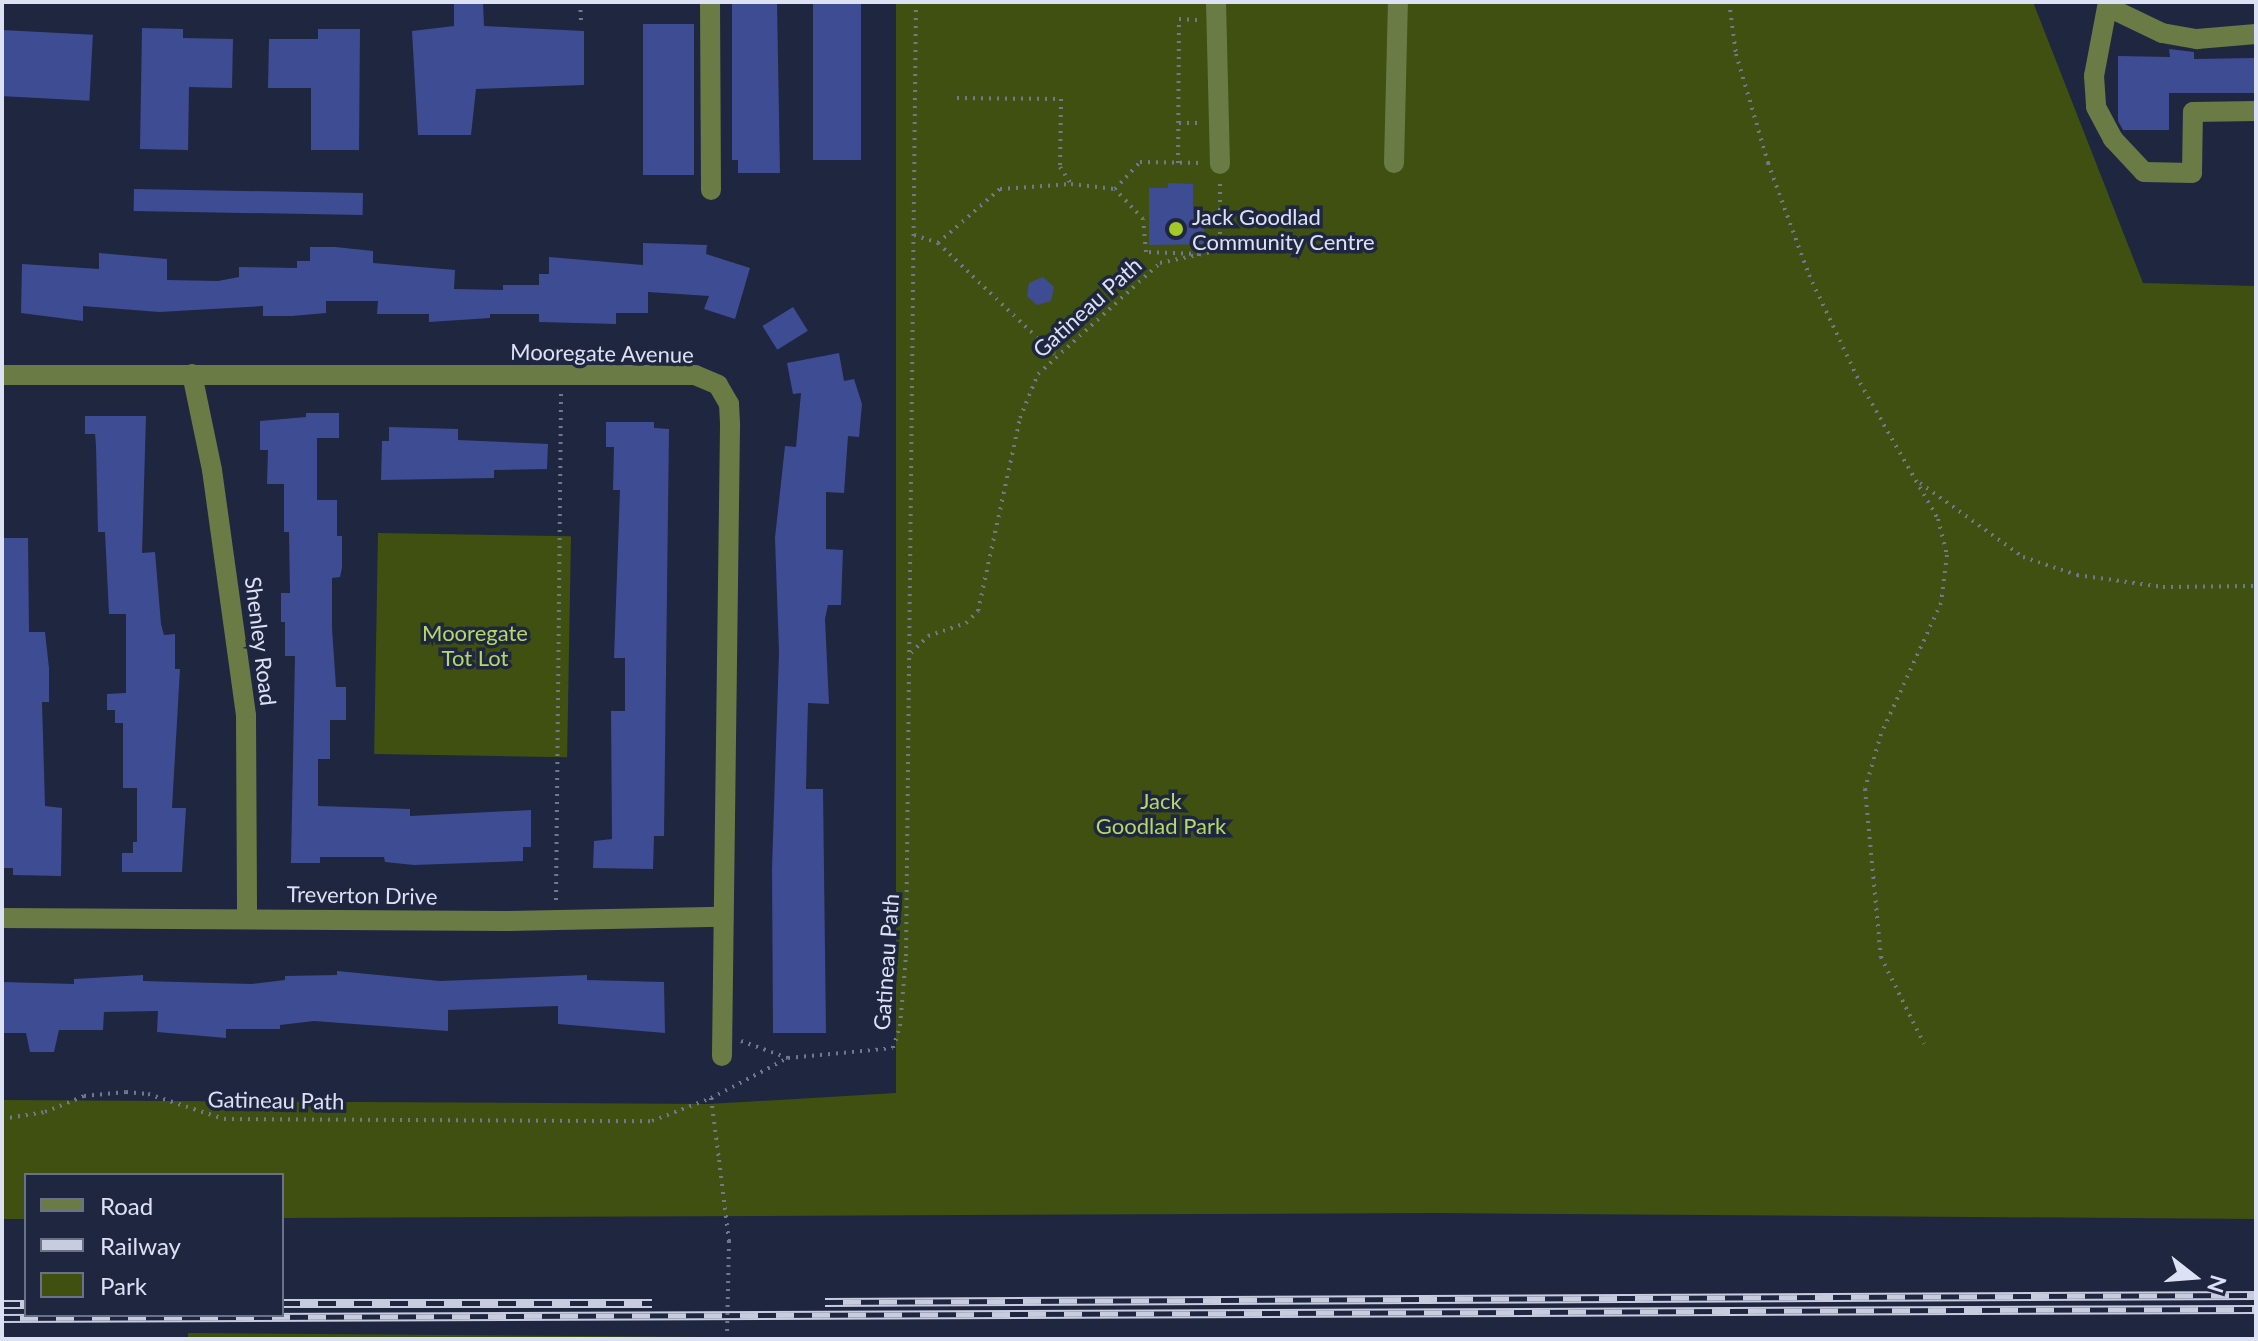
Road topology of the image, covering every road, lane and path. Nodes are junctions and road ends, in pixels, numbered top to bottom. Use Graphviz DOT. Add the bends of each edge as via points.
graph roads {
  1 [pos="580,2"];
  2 [pos="710,2"];
  3 [pos="916,2"];
  4 [pos="1216,2"];
  5 [pos="1398,2"];
  6 [pos="1729,2"];
  7 [pos="2108,4"];
  8 [pos="1198,20"];
  9 [pos="581,22"];
  10 [pos="2256,34"];
  11 [pos="957,98"];
  12 [pos="2256,111"];
  13 [pos="1179,123"];
  14 [pos="1197,123"];
  15 [pos="1178,163"];
  16 [pos="1394,163"];
  17 [pos="1220,164"];
  18 [pos="1071,184"];
  19 [pos="1115,189"];
  20 [pos="711,190"];
  21 [pos="914,235"];
  22 [pos="938,243"];
  23 [pos="1199,254"];
  24 [pos="1054,354"];
  25 [pos="192,374"];
  26 [pos="2,375"];
  27 [pos="562,375"];
  28 [pos="1918,482"];
  29 [pos="2256,586"];
  30 [pos="909,654"];
  31 [pos="722,917"];
  32 [pos="2,918"];
  33 [pos="247,918"];
  34 [pos="556,921"];
  35 [pos="1924,1044"];
  36 [pos="721,1045"];
  37 [pos="788,1058"];
  38 [pos="711,1098"];
  39 [pos="2,1119"];
  40 [pos="727,1339"];
  1 -- 9 [label="path"];
  2 -- 20 [label="street"];
  3 -- 21 [label="path"];
  4 -- 17 [label="street"];
  5 -- 16 [label="street"];
  6 -- 28 [label="path" via="1736,54 1809,275 1880,421"];
  7 -- 10 [label="street" via="2162,33 2197,39"];
  7 -- 12 [label="street" via="2094,76 2096,107 2113,139 2144,172 2192,173 2193,112"];
  8 -- 13 [label="path" via="1179,19"];
  11 -- 18 [label="path" via="1061,99 1060,167"];
  13 -- 14 [label="path"];
  13 -- 15 [label="path"];
  15 -- 17 [label="path"];
  15 -- 19 [label="path" via="1139,163"];
  17 -- 23 [label="path" via="1222,248"];
  18 -- 19 [label="path"];
  18 -- 22 [label="path" via="997,191"];
  19 -- 23 [label="path" via="1143,219 1146,252"];
  21 -- 22 [label="path"];
  21 -- 30 [label="path"];
  22 -- 24 [label="path"];
  23 -- 24 [label="path, Gatineau Path" via="1160,263"];
  24 -- 30 [label="path, Gatineau Path" via="1034,381 1020,418 978,611 966,623 928,636"];
  25 -- 26 [label="street, Mooregate Avenue"];
  25 -- 27 [label="street, Mooregate Avenue"];
  25 -- 33 [label="street, Shenley Road" via="212,470 246,716"];
  27 -- 31 [label="street, Mooregate Avenue" via="695,375 718,385 729,404"];
  27 -- 34 [label="path"];
  28 -- 29 [label="path" via="2023,557 2077,575 2163,587"];
  28 -- 35 [label="path" via="1938,519 1947,578 1941,603 1881,734 1865,789 1881,957"];
  30 -- 37 [label="path, Gatineau Path" via="906,968 898,1038 884,1052"];
  31 -- 34 [label="street, Treverton Drive"];
  31 -- 36 [label="street, Mooregate Avenue"];
  32 -- 33 [label="street, Treverton Drive"];
  33 -- 34 [label="street, Treverton Drive"];
  36 -- 37 [label="path"];
  37 -- 38 [label="path, Gatineau Path"];
  38 -- 39 [label="path, Gatineau Path" via="652,1121 224,1119 126,1092 84,1096 45,1112"];
  38 -- 40 [label="path, bridge" via="729,1241"];
}
